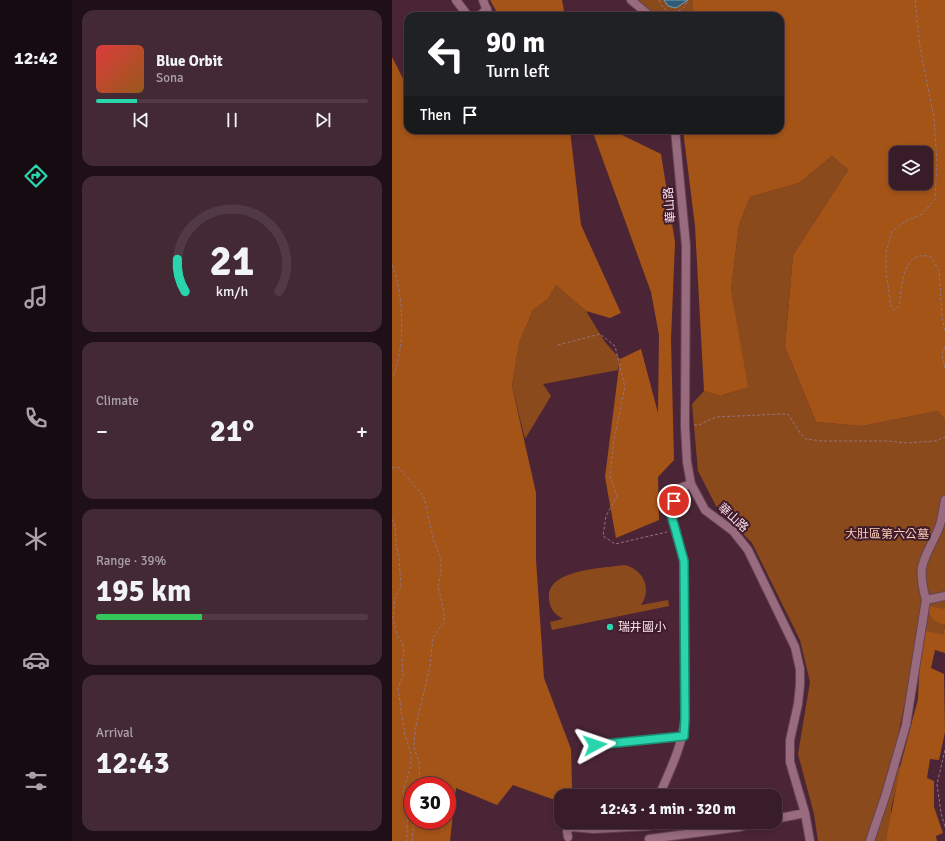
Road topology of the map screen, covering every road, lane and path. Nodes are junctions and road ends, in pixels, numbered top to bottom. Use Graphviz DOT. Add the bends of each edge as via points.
graph roads {
  1 [pos="456,0"];
  2 [pos="483,0"];
  3 [pos="631,0"];
  4 [pos="658,0"];
  5 [pos="688,0"];
  6 [pos="915,0"];
  7 [pos="465,12"];
  8 [pos="488,12"];
  9 [pos="645,12"];
  10 [pos="669,12"];
  11 [pos="679,12"];
  12 [pos="675,134"];
  13 [pos="392,265"];
  14 [pos="945,330"];
  15 [pos="558,345"];
  16 [pos="945,346"];
  17 [pos="945,369"];
  18 [pos="392,378"];
  19 [pos="685,426"];
  20 [pos="945,437"];
  21 [pos="392,468"];
  22 [pos="691,484"];
  23 [pos="945,500"];
  24 [pos="392,519"];
  25 [pos="675,530"];
  26 [pos="945,596"];
  27 [pos="926,600"];
  28 [pos="684,736"];
  29 [pos="595,745"];
  30 [pos="945,750"];
  31 [pos="420,777"];
  32 [pos="662,789"];
  33 [pos="805,813"];
  34 [pos="782,818"];
  35 [pos="945,827"];
  36 [pos="413,829"];
  37 [pos="569,829"];
  38 [pos="650,829"];
  39 [pos="726,829"];
  40 [pos="568,837"];
  41 [pos="649,840"];
  42 [pos="407,841"];
  43 [pos="412,841"];
  44 [pos="810,841"];
  45 [pos="870,841"];
  1 -- 7 [label="street"];
  2 -- 8 [label="street"];
  3 -- 9 [label="street"];
  4 -- 10 [label="path" via="663,9"];
  5 -- 11 [label="path"];
  6 -- 14 [label="path" via="920,47 934,118 937,163 935,199 922,214 892,231 886,253 886,272 891,306 894,310 899,306 905,268 913,258 923,254 931,257 939,271"];
  12 -- 19 [label="street, 華山路" via="686,246"];
  13 -- 18 [label="path" via="398,278 401,351 398,367"];
  15 -- 25 [label="path" via="600,334 615,346 626,387 614,439 610,478 617,496 606,516 603,536 615,544"];
  16 -- 17 [label="path" via="942,354"];
  19 -- 20 [label="path" via="699,425 716,417 788,414 806,439 906,443 935,441"];
  19 -- 22 [label="street, 華山路"];
  21 -- 31 [label="path" via="398,467 424,497 434,542 441,558 438,586 444,622 433,637 430,666 415,730 414,747"];
  22 -- 25 [label="street" via="677,489 671,514"];
  22 -- 33 [label="street, 華山路" via="705,510 732,531 748,550 795,647 800,669 800,685 790,740 790,762"];
  23 -- 27 [label="street" via="939,529 921,568"];
  24 -- 42 [label="path" via="395,525 401,587 395,598 393,619 396,635 403,644 404,651 403,676 398,688 404,735 411,754 411,765 403,791 407,810"];
  25 -- 28 [label="street" via="684,561"];
  26 -- 27 [label="street"];
  27 -- 45 [label="street" via="906,725 889,787"];
  28 -- 29 [label="street"];
  28 -- 32 [label="street"];
  30 -- 35 [label="path" via="937,784"];
  33 -- 34 [label="street"];
  33 -- 44 [label="street, 華山路"];
  36 -- 43 [label="path"];
  37 -- 40 [label="street"];
  38 -- 41 [label="street"];
  39 -- 41 [label="street"];
}
